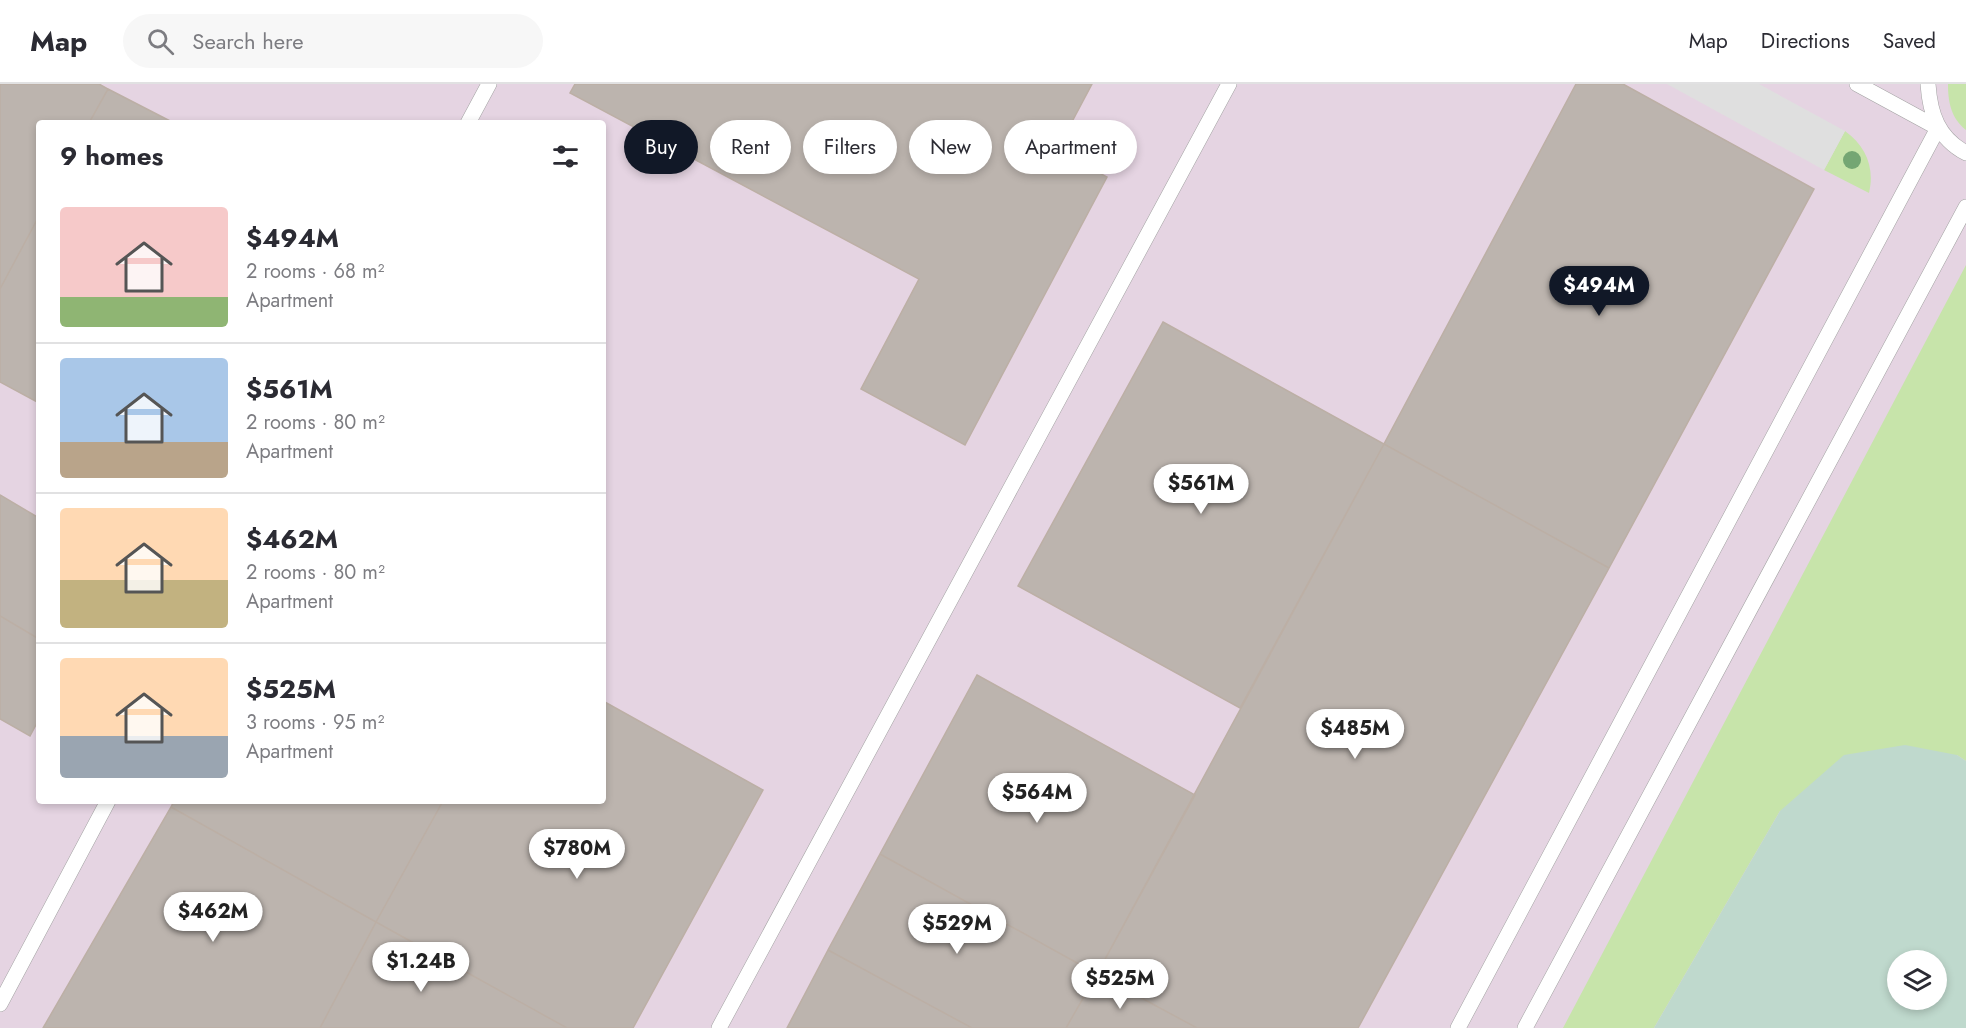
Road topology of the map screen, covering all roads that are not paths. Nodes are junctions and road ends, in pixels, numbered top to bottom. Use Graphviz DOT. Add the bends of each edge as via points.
graph roads {
  1 [pos="489,84"];
  2 [pos="1229,84"];
  3 [pos="1857,84"];
  4 [pos="1928,84"];
  5 [pos="470,120"];
  6 [pos="1938,128"];
  7 [pos="1966,153"];
  8 [pos="1966,207"];
  9 [pos="106,804"];
  10 [pos="0,1004"];
  11 [pos="719,1028"];
  12 [pos="1458,1028"];
  13 [pos="1525,1028"];
  1 -- 5 [label="lane"];
  2 -- 11 [label="lane"];
  3 -- 6 [label="lane"];
  4 -- 6 [label="lane" via="1930,107"];
  6 -- 7 [label="lane" via="1955,148"];
  6 -- 12 [label="lane"];
  8 -- 13 [label="lane"];
  9 -- 10 [label="lane"];
}
